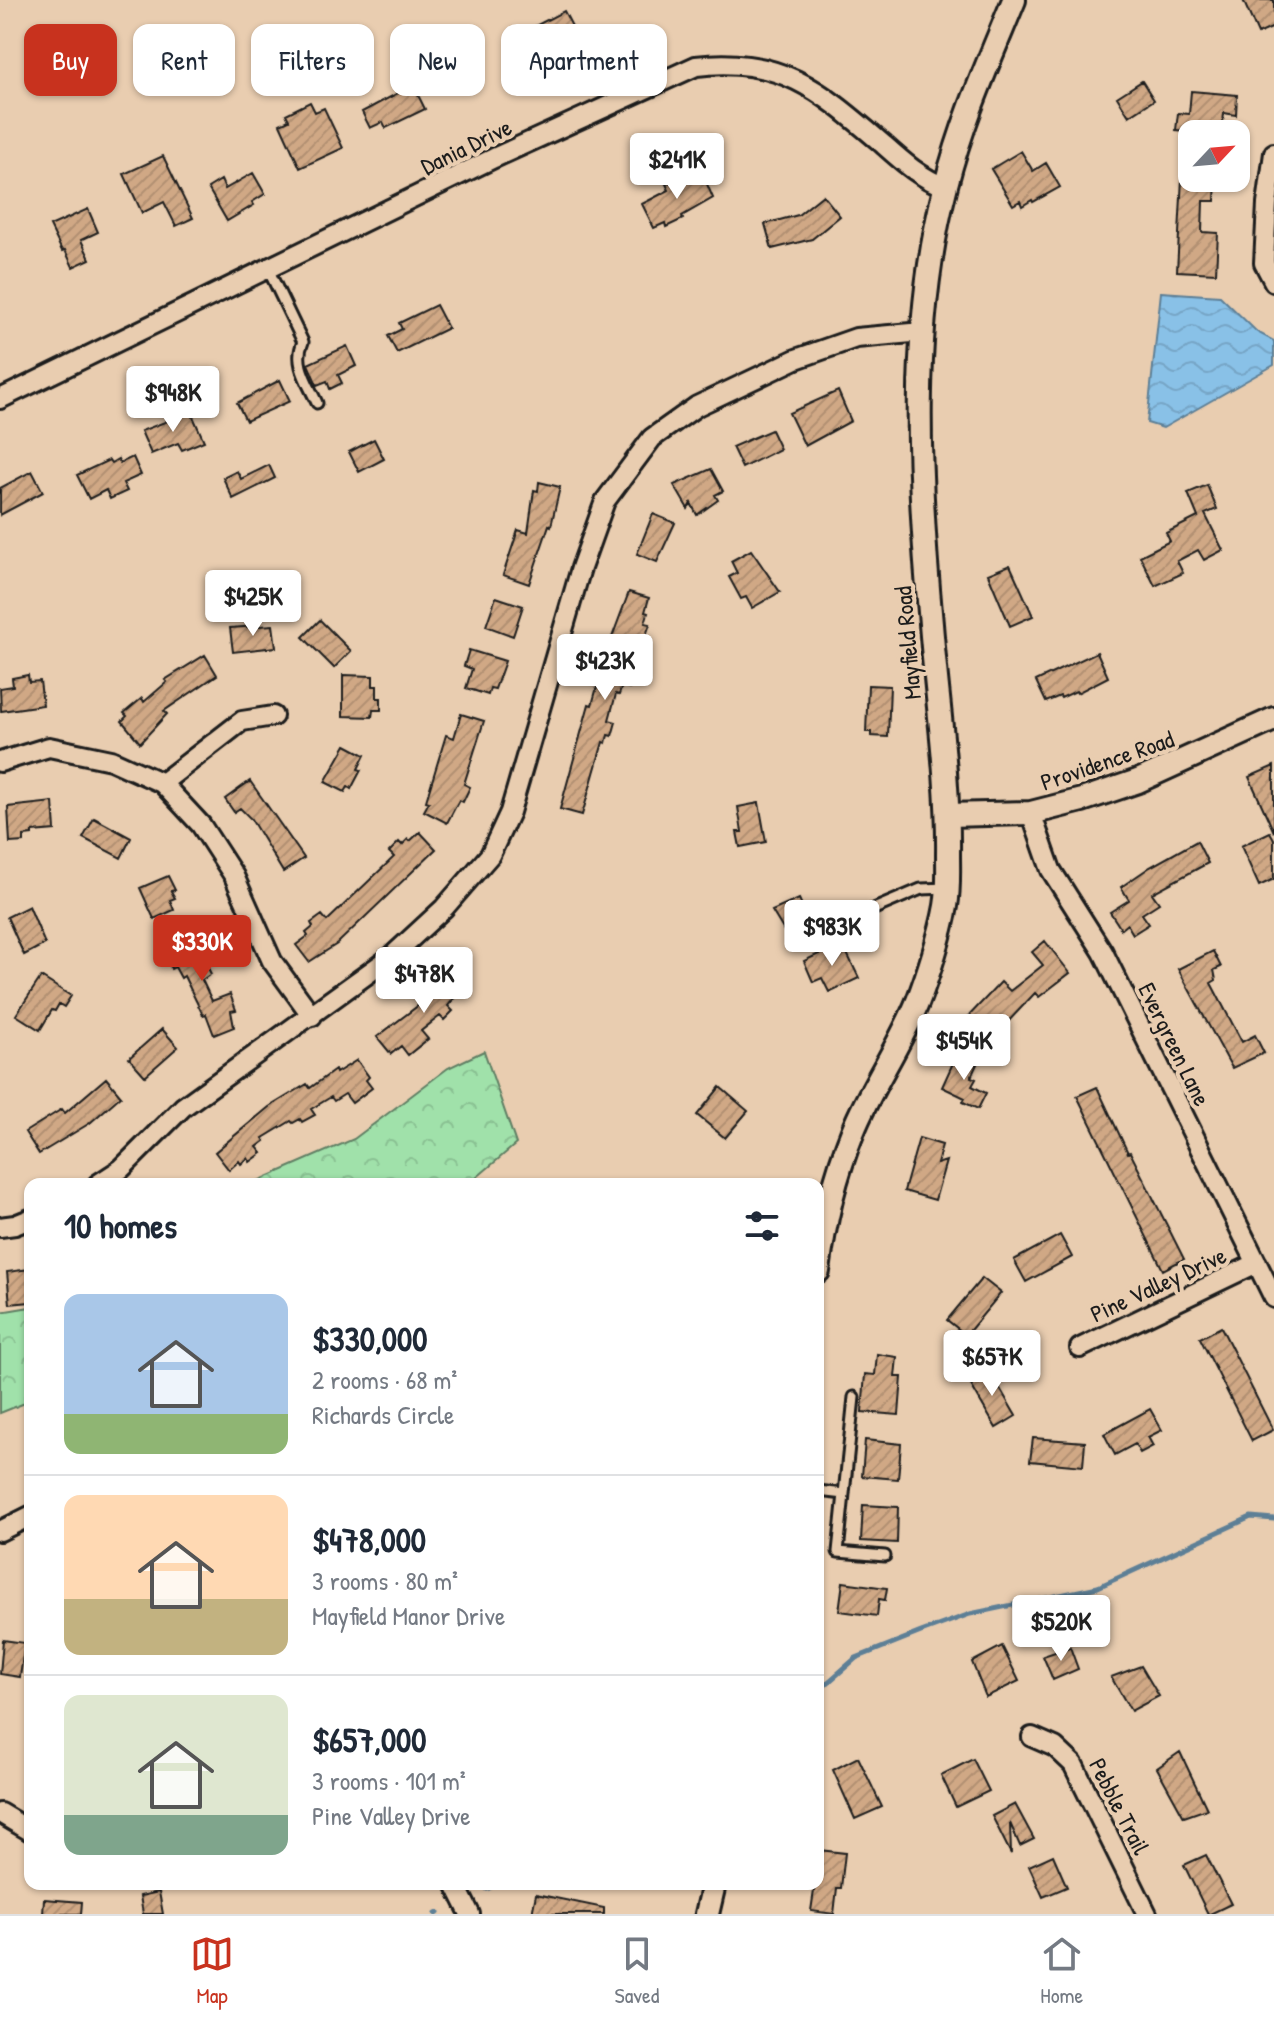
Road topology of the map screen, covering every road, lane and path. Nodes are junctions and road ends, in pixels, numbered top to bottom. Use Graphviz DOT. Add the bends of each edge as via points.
graph roads {
  1 [pos="1014,0"];
  2 [pos="1274,153"];
  3 [pos="945,187"];
  4 [pos="268,269"];
  5 [pos="1274,282"];
  6 [pos="923,332"];
  7 [pos="0,399"];
  8 [pos="317,403"];
  9 [pos="273,716"];
  10 [pos="1274,719"];
  11 [pos="0,762"];
  12 [pos="162,783"];
  13 [pos="1031,813"];
  14 [pos="948,815"];
  15 [pos="948,888"];
  16 [pos="827,929"];
  17 [pos="312,1016"];
  18 [pos="107,1178"];
  19 [pos="24,1221"];
  20 [pos="824,1225"];
  21 [pos="0,1227"];
  22 [pos="1257,1263"];
  23 [pos="1274,1298"];
  24 [pos="1080,1348"];
  25 [pos="854,1397"];
  26 [pos="824,1492"];
  27 [pos="844,1494"];
  28 [pos="24,1519"];
  29 [pos="0,1531"];
  30 [pos="885,1556"];
  31 [pos="1032,1737"];
  32 [pos="0,1813"];
  33 [pos="24,1827"];
  34 [pos="458,1890"];
  35 [pos="713,1890"];
  36 [pos="470,1914"];
  37 [pos="707,1914"];
  38 [pos="1147,1914"];
  1 -- 3 [label="street, Mayfield Road"];
  2 -- 5 [label="street" via="1264,263"];
  3 -- 4 [label="street, Dania Drive" via="916,173 839,107 797,79 752,65 696,66"];
  3 -- 6 [label="street, Mayfield Road"];
  4 -- 7 [label="street, Dania Drive"];
  4 -- 8 [label="lane" via="303,342 299,364"];
  6 -- 14 [label="street, Mayfield Road" via="926,539"];
  6 -- 17 [label="street" via="856,338 796,359 697,406 652,438 605,501 510,812 490,855 391,957"];
  9 -- 12 [label="street" via="242,721"];
  10 -- 13 [label="street, Providence Road" via="1138,781"];
  11 -- 12 [label="street" via="49,747 111,760"];
  12 -- 17 [label="street" via="218,850 272,961"];
  13 -- 14 [label="street, Providence Road"];
  13 -- 22 [label="street, Evergreen Lane" via="1051,870 1103,952"];
  14 -- 15 [label="street, Mayfield Road"];
  15 -- 16 [label="lane" via="921,889"];
  15 -- 20 [label="street, Mayfield Road" via="918,1001 854,1129"];
  17 -- 18 [label="street" via="183,1107"];
  19 -- 21 [label="street"];
  22 -- 23 [label="street, Evergreen Lane"];
  22 -- 24 [label="street, Pine Valley Drive"];
  25 -- 27 [label="lane"];
  26 -- 27 [label="lane"];
  27 -- 30 [label="lane" via="838,1552"];
  28 -- 29 [label="street"];
  31 -- 38 [label="street, Pebble Trail" via="1055,1747 1073,1764"];
  32 -- 33 [label="street"];
  34 -- 36 [label="street"];
  35 -- 37 [label="street"];
}
